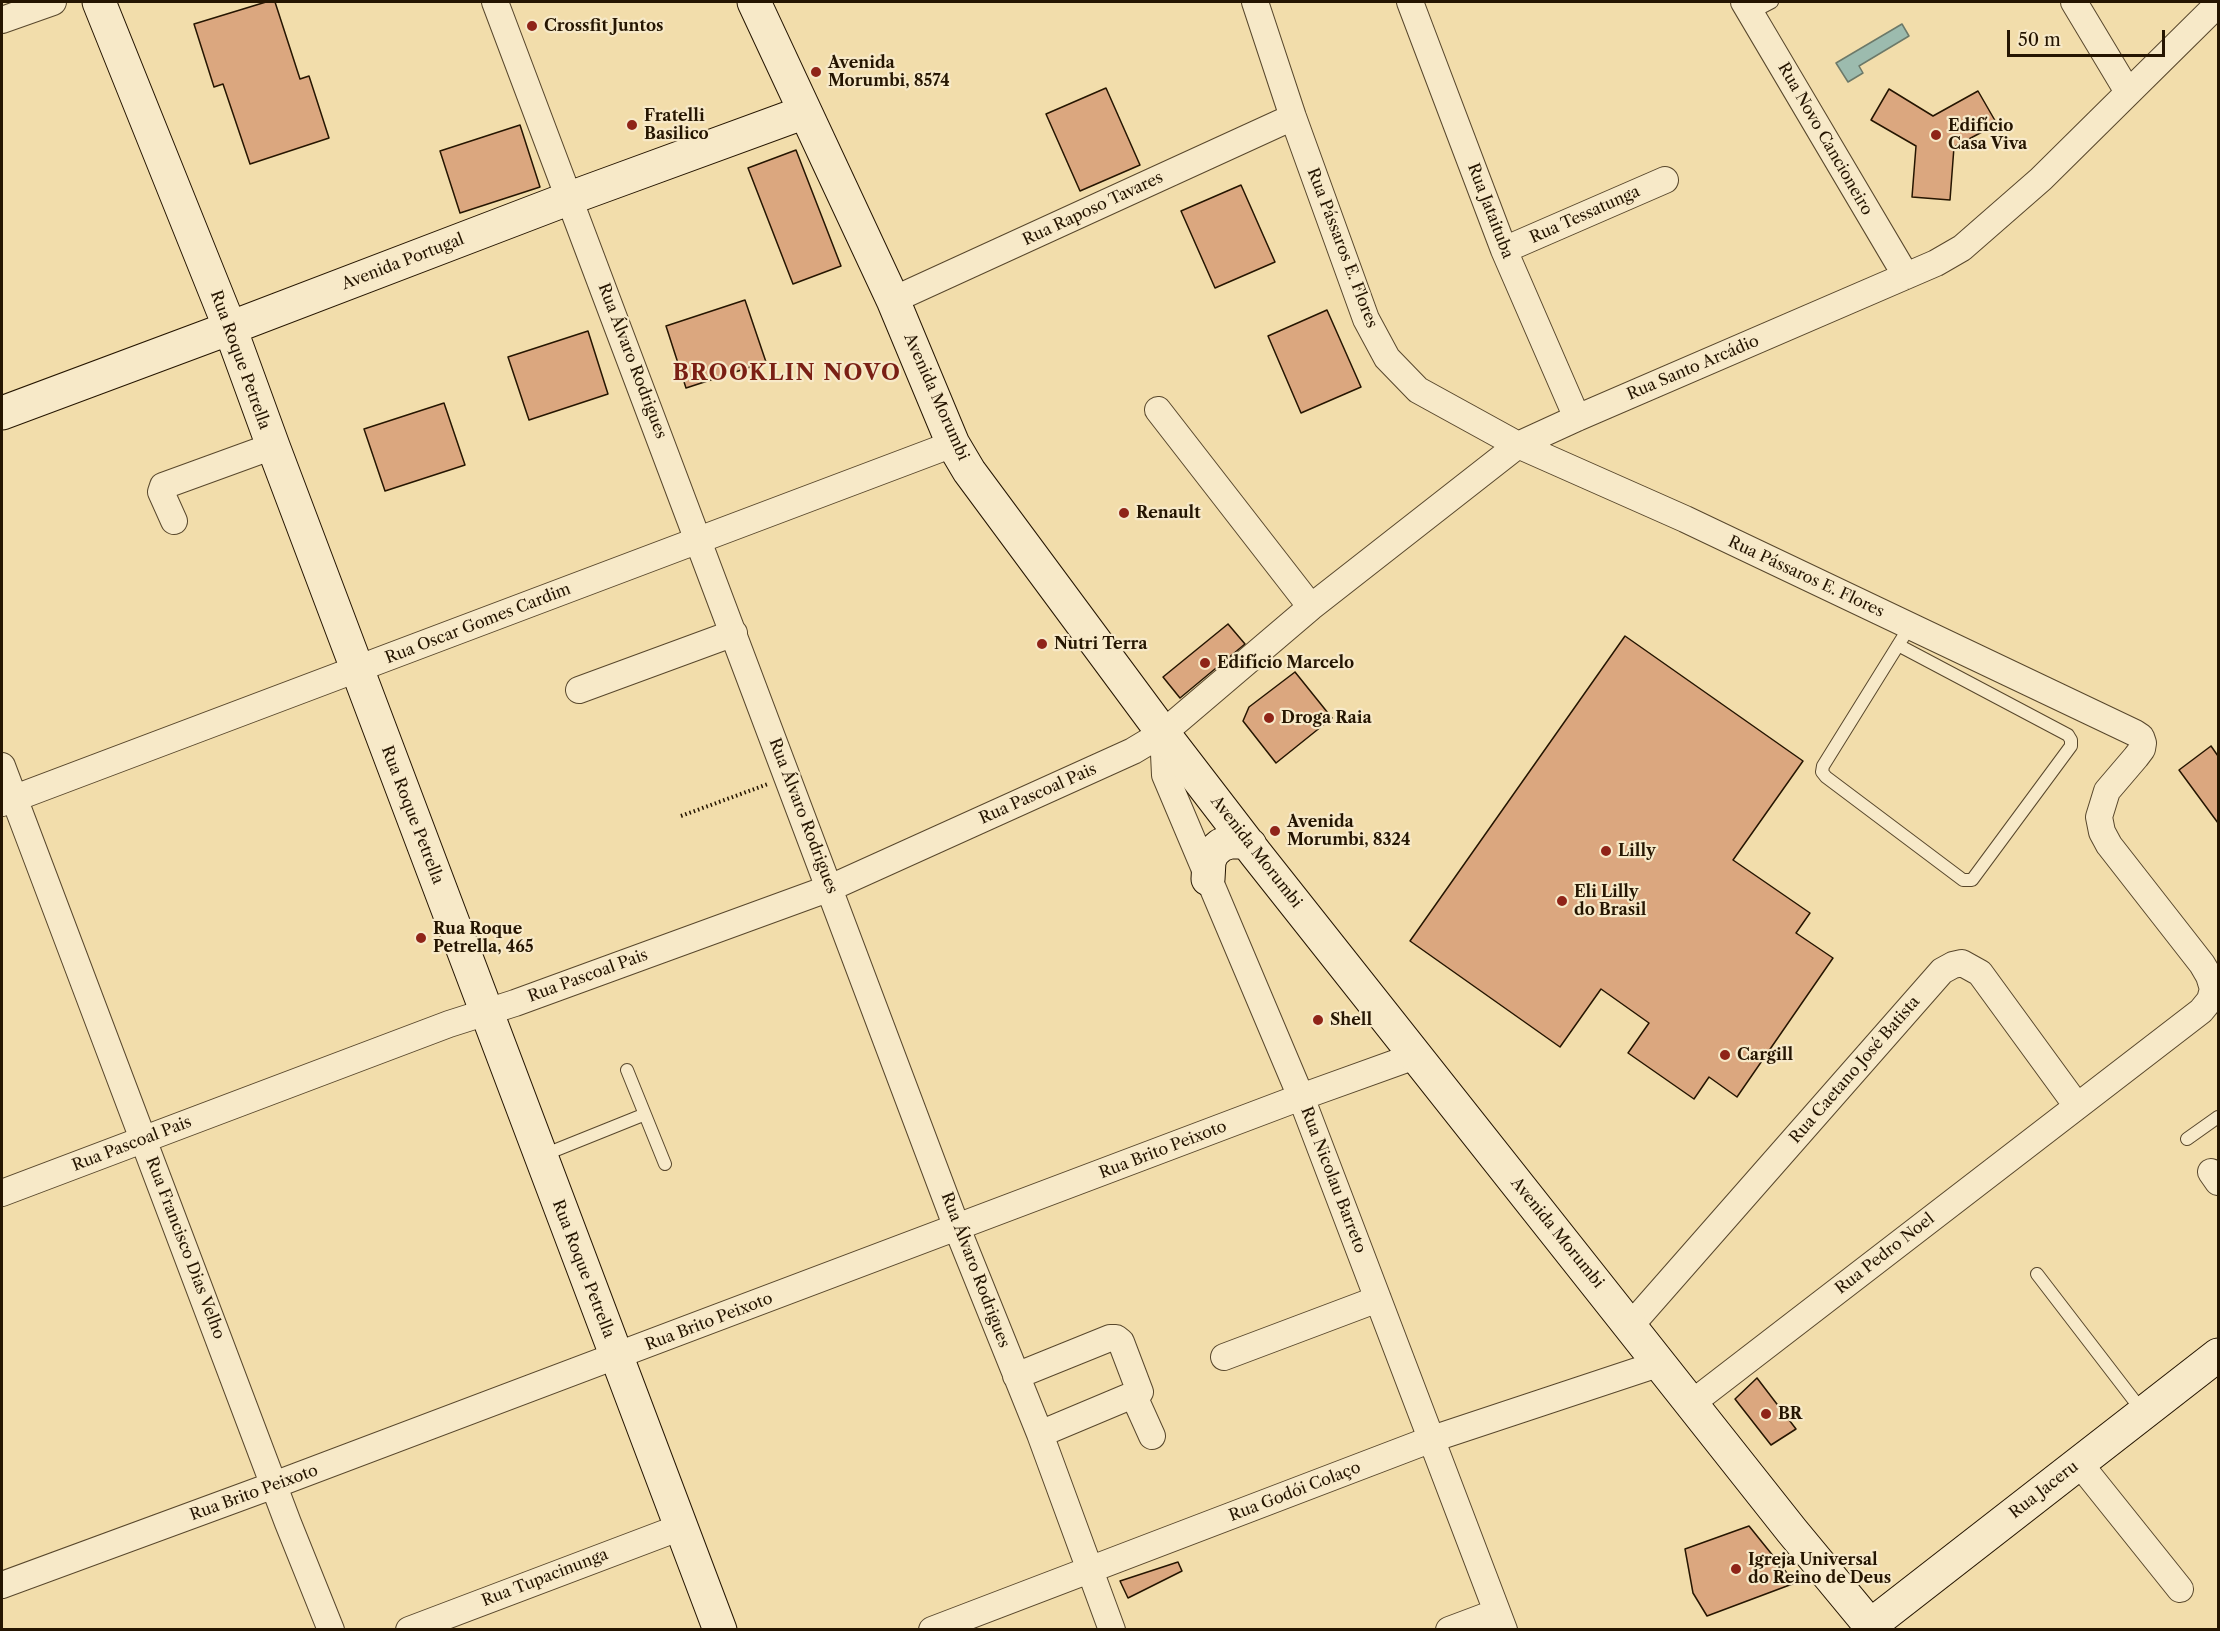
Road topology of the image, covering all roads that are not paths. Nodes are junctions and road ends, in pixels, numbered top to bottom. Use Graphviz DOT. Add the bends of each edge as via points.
graph roads {
  1 [pos="53,2"];
  2 [pos="99,2"];
  3 [pos="495,2"];
  4 [pos="754,2"];
  5 [pos="1255,2"];
  6 [pos="1410,2"];
  7 [pos="2074,2"];
  8 [pos="2218,3"];
  9 [pos="1756,6"];
  10 [pos="2,20"];
  11 [pos="2128,92"];
  12 [pos="805,112"];
  13 [pos="1293,117"];
  14 [pos="1665,180"];
  15 [pos="570,198"];
  16 [pos="1504,250"];
  17 [pos="1906,276"];
  18 [pos="893,300"];
  19 [pos="230,328"];
  20 [pos="1158,410"];
  21 [pos="2,413"];
  22 [pos="1577,418"];
  23 [pos="953,444"];
  24 [pos="1518,445"];
  25 [pos="273,446"];
  26 [pos="174,521"];
  27 [pos="699,540"];
  28 [pos="1311,607"];
  29 [pos="734,633"];
  30 [pos="1904,635"];
  31 [pos="358,670"];
  32 [pos="579,690"];
  33 [pos="1162,733"];
  34 [pos="2,766"];
  35 [pos="8,800"];
  36 [pos="1250,845"];
  37 [pos="1208,879"];
  38 [pos="830,888"];
  39 [pos="486,1012"];
  40 [pos="1415,1056"];
  41 [pos="627,1070"];
  42 [pos="1301,1097"];
  43 [pos="2077,1106"];
  44 [pos="643,1115"];
  45 [pos="2218,1117"];
  46 [pos="144,1139"];
  47 [pos="2187,1139"];
  48 [pos="540,1156"];
  49 [pos="664,1164"];
  50 [pos="2,1193"];
  51 [pos="957,1228"];
  52 [pos="2037,1274"];
  53 [pos="1378,1299"];
  54 [pos="1631,1325"];
  55 [pos="2218,1355"];
  56 [pos="616,1357"];
  57 [pos="1224,1357"];
  58 [pos="1661,1363"];
  59 [pos="1016,1376"];
  60 [pos="1134,1396"];
  61 [pos="1692,1402"];
  62 [pos="2144,1413"];
  63 [pos="1040,1434"];
  64 [pos="1152,1436"];
  65 [pos="1432,1439"];
  66 [pos="2079,1463"];
  67 [pos="274,1485"];
  68 [pos="681,1527"];
  69 [pos="1089,1571"];
  70 [pos="2,1585"];
  71 [pos="2180,1589"];
  72 [pos="1500,1621"];
  73 [pos="1873,1627"];
  74 [pos="331,1629"];
  75 [pos="409,1629"];
  76 [pos="720,1629"];
  77 [pos="932,1629"];
  78 [pos="1112,1629"];
  79 [pos="1449,1629"];
  1 -- 10 [label="street"];
  2 -- 19 [label="street, Rua Roque Petrella"];
  3 -- 15 [label="street, Rua Álvaro Rodrigues"];
  4 -- 12 [label="street, Avenida Morumbi"];
  5 -- 13 [label="street, Rua Pássaros E. Flores"];
  6 -- 16 [label="street, Rua Jataituba"];
  7 -- 11 [label="street"];
  8 -- 11 [label="street, Rua Santo Arcádio"];
  9 -- 17 [label="street, Rua Novo Cancioneiro"];
  11 -- 17 [label="street, Rua Santo Arcádio" via="2041,179 1962,248"];
  12 -- 15 [label="street, Avenida Portugal"];
  12 -- 18 [label="street, Avenida Morumbi"];
  13 -- 18 [label="street, Rua Raposo Tavares"];
  13 -- 24 [label="street, Rua Pássaros E. Flores" via="1366,319 1387,358 1418,390"];
  14 -- 16 [label="street, Rua Tessatunga"];
  15 -- 19 [label="street, Avenida Portugal"];
  15 -- 27 [label="street, Rua Álvaro Rodrigues"];
  16 -- 22 [label="street, Rua Jataituba"];
  17 -- 22 [label="street, Rua Santo Arcádio"];
  18 -- 23 [label="street, Avenida Morumbi"];
  19 -- 21 [label="street, Avenida Portugal"];
  19 -- 25 [label="street, Rua Roque Petrella"];
  20 -- 28 [label="street"];
  22 -- 24 [label="street, Rua Santo Arcádio"];
  23 -- 27 [label="street, Rua Oscar Gomes Cardim"];
  23 -- 33 [label="street, Avenida Morumbi"];
  24 -- 28 [label="street, Rua Santo Arcádio"];
  24 -- 30 [label="street, Rua Pássaros E. Flores" via="1684,519"];
  25 -- 26 [label="street" via="163,486 161,492"];
  25 -- 31 [label="street, Rua Roque Petrella"];
  27 -- 29 [label="street, Rua Álvaro Rodrigues"];
  27 -- 31 [label="street, Rua Oscar Gomes Cardim"];
  28 -- 33 [label="street, Rua Santo Arcádio"];
  29 -- 32 [label="street"];
  29 -- 38 [label="street, Rua Álvaro Rodrigues"];
  30 -- 30 [label="lane" via="1822,772 1963,880 1972,880 2071,746 2071,740"];
  30 -- 43 [label="street, Rua Pássaros E. Flores" via="2134,733 2143,743 2107,791 2099,817 2102,832 2202,964 2213,989 2201,1011"];
  31 -- 35 [label="street, Rua Oscar Gomes Cardim"];
  31 -- 39 [label="street, Rua Roque Petrella"];
  33 -- 36 [label="street, Avenida Morumbi"];
  33 -- 37 [label="street, Rua Nicolau Barreto" via="1165,775"];
  33 -- 38 [label="street, Rua Pascoal Pais" via="1133,751"];
  34 -- 35 [label="street, Rua Francisco Dias Velho"];
  35 -- 46 [label="street, Rua Francisco Dias Velho"];
  36 -- 37 [label="street" via="1221,845 1209,861"];
  36 -- 40 [label="street, Avenida Morumbi"];
  37 -- 42 [label="street, Rua Nicolau Barreto"];
  38 -- 39 [label="street, Rua Pascoal Pais"];
  38 -- 51 [label="street, Rua Álvaro Rodrigues"];
  39 -- 46 [label="street, Rua Pascoal Pais"];
  39 -- 48 [label="street, Rua Roque Petrella"];
  40 -- 42 [label="street, Rua Brito Peixoto"];
  40 -- 54 [label="street, Avenida Morumbi"];
  41 -- 44 [label="lane"];
  42 -- 51 [label="street, Rua Brito Peixoto"];
  42 -- 53 [label="street, Rua Nicolau Barreto"];
  43 -- 54 [label="street, Rua Caetano José Batista" via="1980,973 1962,963 1953,965 1942,971"];
  43 -- 61 [label="street, Rua Pedro Noel"];
  44 -- 48 [label="lane"];
  44 -- 49 [label="lane"];
  45 -- 47 [label="lane"];
  46 -- 50 [label="street, Rua Pascoal Pais"];
  46 -- 67 [label="street, Rua Francisco Dias Velho"];
  48 -- 56 [label="street, Rua Roque Petrella"];
  51 -- 56 [label="street, Rua Brito Peixoto"];
  51 -- 59 [label="street, Rua Álvaro Rodrigues"];
  52 -- 62 [label="lane"];
  53 -- 57 [label="street"];
  53 -- 65 [label="street, Rua Nicolau Barreto"];
  54 -- 58 [label="street, Avenida Morumbi"];
  55 -- 62 [label="street, Rua Jaceru"];
  56 -- 67 [label="street, Rua Brito Peixoto"];
  56 -- 68 [label="street, Rua Roque Petrella"];
  58 -- 61 [label="street, Avenida Morumbi"];
  58 -- 65 [label="street, Rua Godói Colaço"];
  59 -- 60 [label="street" via="1116,1338 1141,1390"];
  59 -- 63 [label="street, Rua Álvaro Rodrigues"];
  60 -- 63 [label="street"];
  60 -- 64 [label="street"];
  61 -- 73 [label="street, Avenida Morumbi"];
  62 -- 66 [label="street, Rua Jaceru"];
  63 -- 69 [label="street, Rua Álvaro Rodrigues"];
  65 -- 69 [label="street, Rua Godói Colaço"];
  65 -- 72 [label="street, Rua Nicolau Barreto"];
  66 -- 71 [label="street"];
  66 -- 73 [label="street, Rua Jaceru"];
  67 -- 70 [label="street, Rua Brito Peixoto"];
  67 -- 74 [label="street, Rua Francisco Dias Velho"];
  68 -- 75 [label="street, Rua Tupacinunga"];
  68 -- 76 [label="street, Rua Roque Petrella"];
  69 -- 77 [label="street, Rua Godói Colaço"];
  69 -- 78 [label="street, Rua Álvaro Rodrigues"];
  72 -- 79 [label="street"];
}
